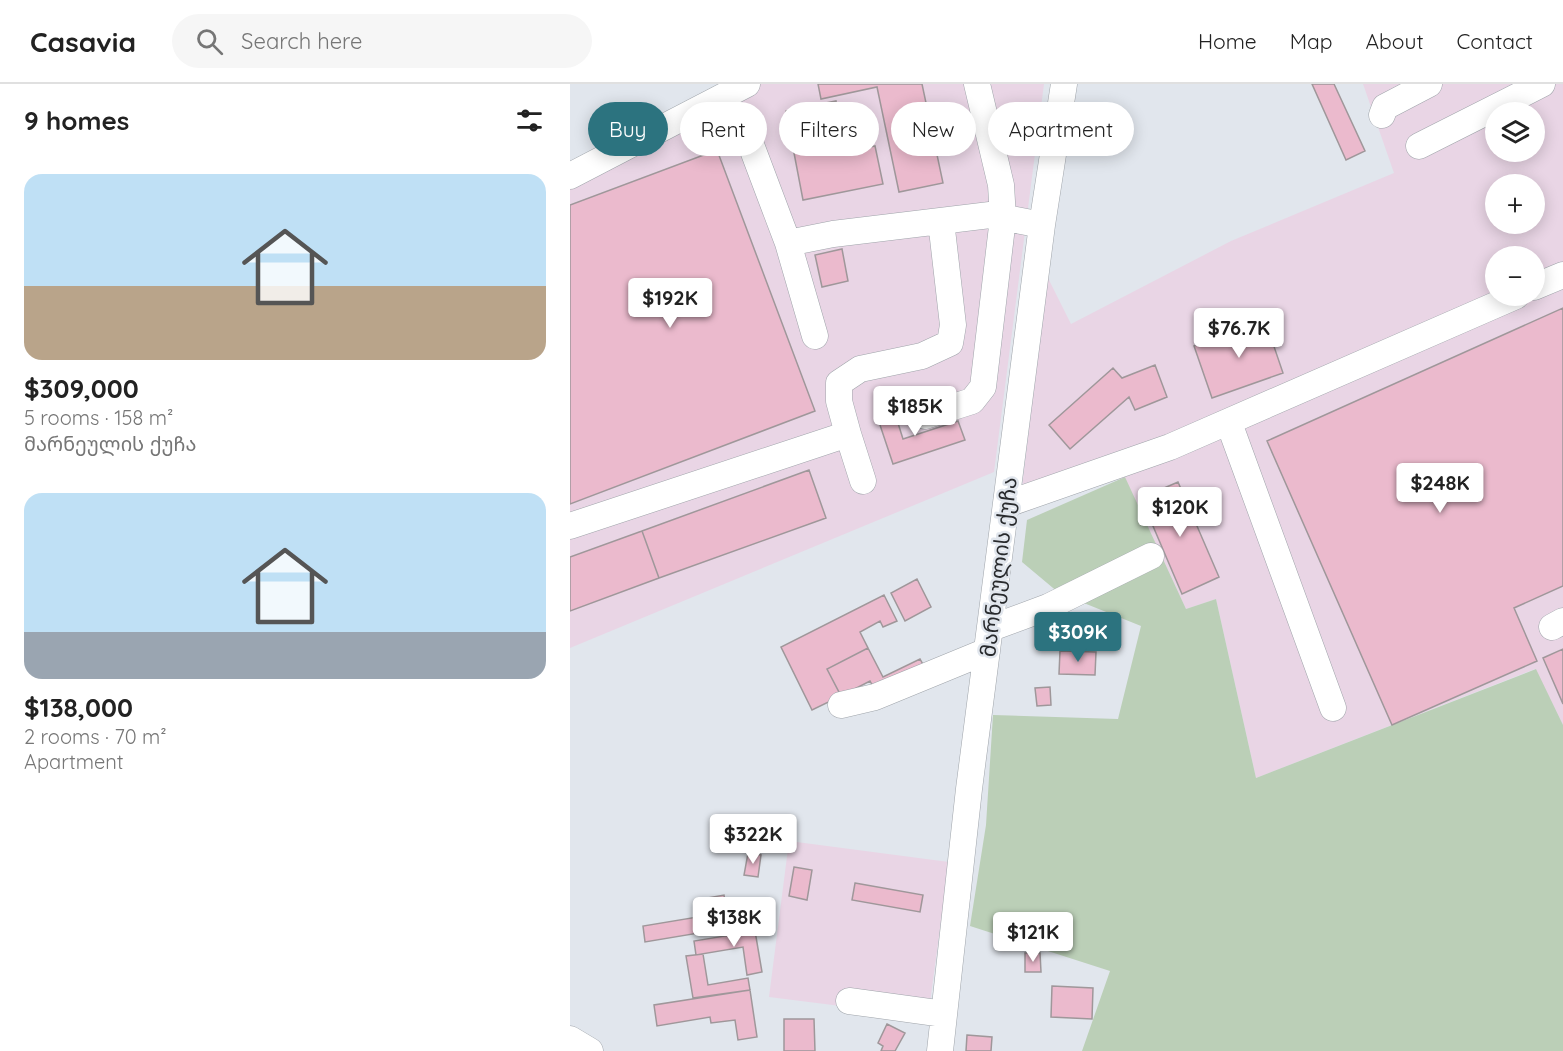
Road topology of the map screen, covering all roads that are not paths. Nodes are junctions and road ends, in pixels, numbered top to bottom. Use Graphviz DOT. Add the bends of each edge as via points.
graph roads {
  1 [pos="747,84"];
  2 [pos="977,84"];
  3 [pos="1064,84"];
  4 [pos="1429,84"];
  5 [pos="1538,85"];
  6 [pos="1382,115"];
  7 [pos="1419,146"];
  8 [pos="755,156"];
  9 [pos="570,176"];
  10 [pos="1003,218"];
  11 [pos="941,221"];
  12 [pos="1042,225"];
  13 [pos="788,243"];
  14 [pos="1563,274"];
  15 [pos="1545,282"];
  16 [pos="1493,306"];
  17 [pos="816,336"];
  18 [pos="925,416"];
  19 [pos="1228,423"];
  20 [pos="848,434"];
  21 [pos="863,482"];
  22 [pos="1007,504"];
  23 [pos="570,526"];
  24 [pos="1151,556"];
  25 [pos="989,639"];
  26 [pos="841,705"];
  27 [pos="1333,708"];
  28 [pos="849,1001"];
  29 [pos="944,1014"];
  30 [pos="570,1039"];
  31 [pos="590,1051"];
  32 [pos="940,1051"];
  1 -- 9 [label="street"];
  2 -- 10 [label="street" via="1001,185"];
  3 -- 12 [label="street, მარნეულის ქუჩა"];
  4 -- 6 [label="street" via="1385,107"];
  5 -- 7 [label="street"];
  8 -- 13 [label="street"];
  10 -- 11 [label="street" via="990,215"];
  10 -- 12 [label="street"];
  10 -- 18 [label="street" via="983,387 972,401"];
  11 -- 13 [label="street"];
  11 -- 20 [label="street" via="954,325 950,343 922,356 860,369 839,382 839,401"];
  12 -- 22 [label="street, მარნეულის ქუჩა"];
  13 -- 17 [label="street"];
  14 -- 15 [label="street"];
  16 -- 19 [label="street"];
  19 -- 22 [label="street"];
  19 -- 27 [label="street"];
  20 -- 21 [label="street"];
  20 -- 23 [label="street"];
  22 -- 25 [label="street, მარნეულის ქუჩა"];
  24 -- 25 [label="street"];
  25 -- 26 [label="street" via="875,697"];
  25 -- 29 [label="street, მარნეულის ქუჩა"];
  28 -- 29 [label="street"];
  29 -- 32 [label="street, მარნეულის ქუჩა"];
  30 -- 31 [label="street"];
}
